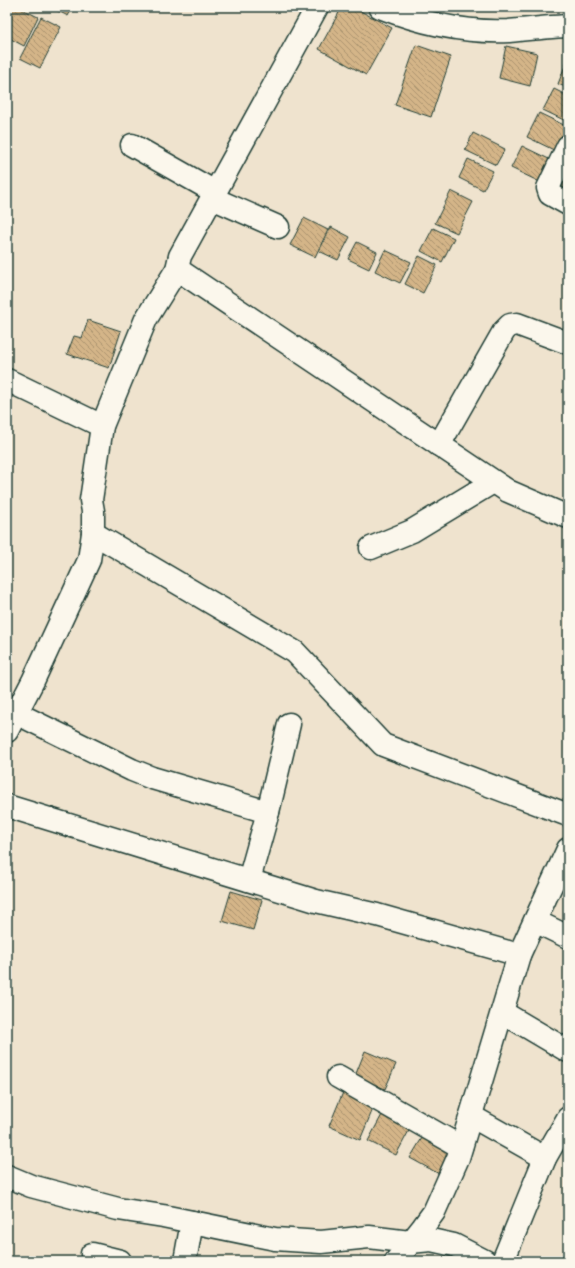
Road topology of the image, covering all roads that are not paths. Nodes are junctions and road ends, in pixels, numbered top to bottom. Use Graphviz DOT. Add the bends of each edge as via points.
graph roads {
  1 [pos="317,7"];
  2 [pos="384,8"];
  3 [pos="568,26"];
  4 [pos="132,146"];
  5 [pos="568,146"];
  6 [pos="214,195"];
  7 [pos="568,204"];
  8 [pos="278,227"];
  9 [pos="177,269"];
  10 [pos="568,343"];
  11 [pos="7,380"];
  12 [pos="102,426"];
  13 [pos="439,445"];
  14 [pos="493,482"];
  15 [pos="568,517"];
  16 [pos="92,533"];
  17 [pos="371,548"];
  18 [pos="289,724"];
  19 [pos="9,726"];
  20 [pos="7,806"];
  21 [pos="268,812"];
  22 [pos="568,815"];
  23 [pos="568,849"];
  24 [pos="249,880"];
  25 [pos="535,921"];
  26 [pos="568,937"];
  27 [pos="519,955"];
  28 [pos="502,1012"];
  29 [pos="568,1051"];
  30 [pos="338,1077"];
  31 [pos="471,1116"];
  32 [pos="568,1118"];
  33 [pos="461,1147"];
  34 [pos="545,1158"];
  35 [pos="9,1182"];
  36 [pos="192,1222"];
  37 [pos="410,1242"];
  38 [pos="92,1254"];
  39 [pos="120,1261"];
  40 [pos="185,1261"];
  41 [pos="396,1261"];
  42 [pos="485,1261"];
  43 [pos="503,1261"];
  1 -- 6 [label="street"];
  2 -- 3 [label="street" via="396,14 436,24 476,30 509,31"];
  4 -- 6 [label="street"];
  5 -- 7 [label="street" via="548,188 550,194"];
  6 -- 8 [label="street"];
  6 -- 9 [label="street" via="180,256"];
  9 -- 12 [label="street" via="146,319"];
  9 -- 13 [label="street"];
  10 -- 13 [label="street" via="518,324 510,325 504,331"];
  11 -- 12 [label="street"];
  12 -- 16 [label="street" via="90,500 93,511"];
  13 -- 14 [label="street"];
  14 -- 15 [label="street"];
  14 -- 17 [label="street" via="412,531"];
  16 -- 19 [label="street" via="89,560"];
  16 -- 22 [label="street" via="295,652 383,745"];
  18 -- 21 [label="street"];
  19 -- 21 [label="street" via="152,778"];
  20 -- 24 [label="street"];
  21 -- 24 [label="street"];
  23 -- 25 [label="street"];
  24 -- 27 [label="street" via="316,901 377,915"];
  25 -- 26 [label="street"];
  25 -- 27 [label="street"];
  27 -- 28 [label="street"];
  28 -- 29 [label="street"];
  28 -- 31 [label="street"];
  30 -- 33 [label="street"];
  31 -- 33 [label="street"];
  31 -- 34 [label="street"];
  32 -- 34 [label="street"];
  33 -- 37 [label="street" via="434,1212"];
  34 -- 43 [label="street"];
  35 -- 36 [label="street" via="118,1209"];
  36 -- 37 [label="street" via="275,1239 321,1242 369,1237"];
  36 -- 40 [label="street"];
  37 -- 41 [label="street"];
  37 -- 42 [label="street" via="431,1240 454,1245"];
  38 -- 39 [label="street"];
}
